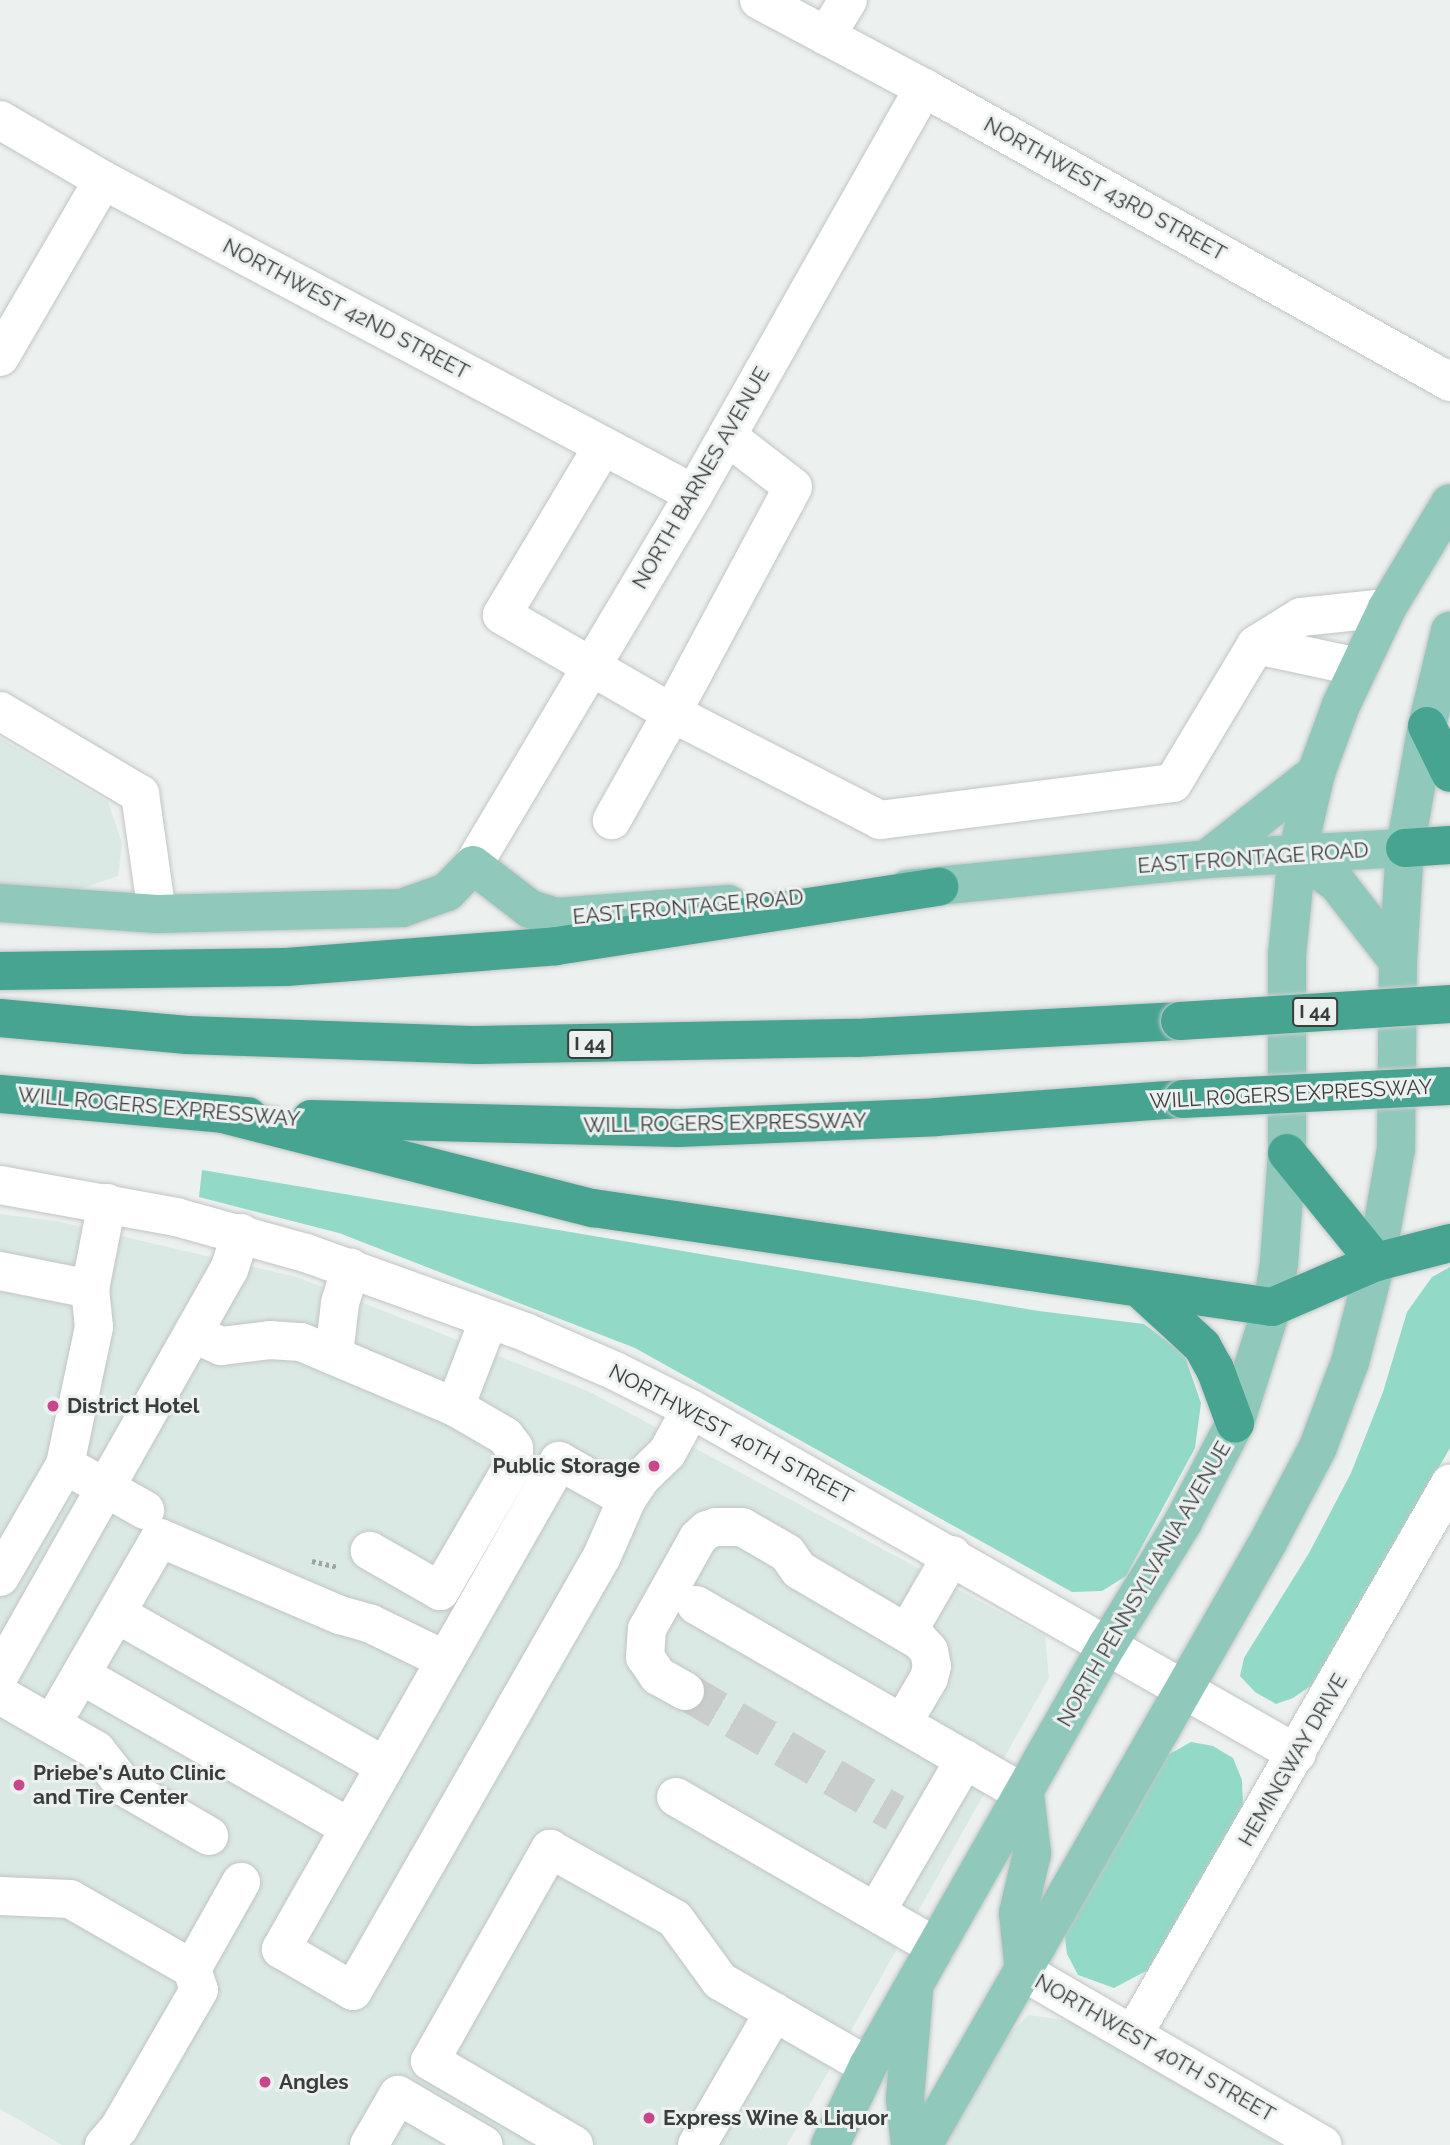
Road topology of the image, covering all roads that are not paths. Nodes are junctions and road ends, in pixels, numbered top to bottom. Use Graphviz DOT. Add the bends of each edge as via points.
graph roads {
  1 [pos="759,0"];
  2 [pos="848,0"];
  3 [pos="826,36"];
  4 [pos="924,88"];
  5 [pos="0,120"];
  6 [pos="103,180"];
  7 [pos="0,358"];
  8 [pos="1450,382"];
  9 [pos="727,436"];
  10 [pos="603,446"];
  11 [pos="694,494"];
  12 [pos="1450,503"];
  13 [pos="1387,608"];
  14 [pos="1450,631"];
  15 [pos="1256,645"];
  16 [pos="1359,667"];
  17 [pos="590,668"];
  18 [pos="1443,688"];
  19 [pos="0,711"];
  20 [pos="672,713"];
  21 [pos="1427,726"];
  22 [pos="1317,773"];
  23 [pos="1450,773"];
  24 [pos="612,821"];
  25 [pos="1450,845"];
  26 [pos="1405,848"];
  27 [pos="1297,855"];
  28 [pos="1207,859"];
  29 [pos="473,865"];
  30 [pos="939,887"];
  31 [pos="0,903"];
  32 [pos="157,914"];
  33 [pos="1398,961"];
  34 [pos="0,971"];
  35 [pos="1450,1004"];
  36 [pos="0,1018"];
  37 [pos="1450,1086"];
  38 [pos="0,1094"];
  39 [pos="223,1114"];
  40 [pos="1287,1153"];
  41 [pos="0,1185"];
  42 [pos="107,1203"];
  43 [pos="241,1233"];
  44 [pos="1450,1243"];
  45 [pos="1376,1262"];
  46 [pos="351,1268"];
  47 [pos="0,1271"];
  48 [pos="1139,1288"];
  49 [pos="90,1289"];
  50 [pos="1272,1307"];
  51 [pos="489,1319"];
  52 [pos="194,1334"];
  53 [pos="334,1355"];
  54 [pos="455,1407"];
  55 [pos="691,1409"];
  56 [pos="1235,1423"];
  57 [pos="65,1465"];
  58 [pos="1450,1483"];
  59 [pos="107,1489"];
  60 [pos="627,1499"];
  61 [pos="145,1510"];
  62 [pos="370,1551"];
  63 [pos="952,1555"];
  64 [pos="0,1577"];
  65 [pos="696,1605"];
  66 [pos="117,1614"];
  67 [pos="907,1633"];
  68 [pos="1108,1644"];
  69 [pos="445,1660"];
  70 [pos="0,1674"];
  71 [pos="1182,1688"];
  72 [pos="685,1691"];
  73 [pos="0,1695"];
  74 [pos="902,1724"];
  75 [pos="1297,1754"];
  76 [pos="965,1759"];
  77 [pos="385,1766"];
  78 [pos="1025,1794"];
  79 [pos="676,1797"];
  80 [pos="350,1828"];
  81 [pos="209,1836"];
  82 [pos="241,1882"];
  83 [pos="0,1896"];
  84 [pos="876,1912"];
  85 [pos="936,1947"];
  86 [pos="192,1969"];
  87 [pos="1024,1972"];
  88 [pos="914,1985"];
  89 [pos="774,2012"];
  90 [pos="1133,2035"];
  91 [pos="430,2060"];
  92 [pos="867,2066"];
  93 [pos="407,2100"];
  94 [pos="479,2144"];
  95 [pos="104,2145"];
  96 [pos="369,2145"];
  97 [pos="574,2145"];
  98 [pos="697,2145"];
  99 [pos="830,2145"];
  100 [pos="910,2145"];
  101 [pos="923,2145"];
  102 [pos="1323,2145"];
  1 -- 3 [label="street, NORTHWEST 43RD STREET"];
  2 -- 3 [label="street"];
  3 -- 4 [label="street, NORTHWEST 43RD STREET"];
  4 -- 8 [label="street, NORTHWEST 43RD STREET"];
  4 -- 9 [label="street, NORTH BARNES AVENUE"];
  5 -- 6 [label="street, NORTHWEST 42ND STREET"];
  6 -- 7 [label="street"];
  6 -- 10 [label="street, NORTHWEST 42ND STREET"];
  9 -- 11 [label="street, NORTH BARNES AVENUE"];
  9 -- 20 [label="street" via="793,487"];
  10 -- 11 [label="street, NORTHWEST 42ND STREET"];
  10 -- 17 [label="street" via="502,615"];
  11 -- 17 [label="street, NORTH BARNES AVENUE"];
  12 -- 13 [label="main road, NORTH PENNSYLVANIA AVENUE"];
  13 -- 15 [label="street" via="1301,617"];
  13 -- 16 [label="main road, NORTH PENNSYLVANIA AVENUE"];
  14 -- 18 [label="main road"];
  15 -- 16 [label="street"];
  15 -- 20 [label="street" via="1173,783 880,820"];
  16 -- 22 [label="main road, NORTH PENNSYLVANIA AVENUE"];
  17 -- 20 [label="street"];
  17 -- 29 [label="street, NORTH BARNES AVENUE"];
  18 -- 21 [label="main road"];
  19 -- 32 [label="street" via="140,794"];
  20 -- 24 [label="street"];
  21 -- 23 [label="highway"];
  21 -- 26 [label="main road"];
  22 -- 27 [label="main road, NORTH PENNSYLVANIA AVENUE"];
  22 -- 28 [label="main road"];
  25 -- 26 [label="highway"];
  26 -- 27 [label="main road, EAST FRONTAGE ROAD"];
  26 -- 33 [label="main road"];
  27 -- 28 [label="main road, EAST FRONTAGE ROAD"];
  27 -- 33 [label="main road" via="1337,883"];
  27 -- 40 [label="main road, NORTH PENNSYLVANIA AVENUE" via="1287,955"];
  28 -- 30 [label="main road, EAST FRONTAGE ROAD"];
  29 -- 30 [label="main road, EAST FRONTAGE ROAD" via="530,909 556,917"];
  29 -- 32 [label="main road" via="447,892 402,908"];
  30 -- 34 [label="highway" via="542,947 286,967"];
  31 -- 32 [label="main road"];
  33 -- 45 [label="main road" via="1396,1149"];
  35 -- 36 [label="highway, I 44, bridge" via="856,1038 477,1045 187,1035"];
  37 -- 39 [label="highway, WILL ROGERS EXPRESSWAY, bridge" via="678,1128 366,1122"];
  38 -- 39 [label="highway, WILL ROGERS EXPRESSWAY"];
  39 -- 48 [label="highway" via="593,1208"];
  40 -- 45 [label="highway"];
  40 -- 50 [label="main road, NORTH PENNSYLVANIA AVENUE"];
  41 -- 42 [label="street, NORTHWEST 40TH STREET"];
  42 -- 43 [label="street, NORTHWEST 40TH STREET"];
  42 -- 49 [label="street"];
  43 -- 46 [label="street, NORTHWEST 40TH STREET"];
  43 -- 52 [label="street" via="229,1270"];
  44 -- 45 [label="highway"];
  45 -- 50 [label="highway"];
  45 -- 71 [label="main road" via="1350,1362 1318,1447"];
  46 -- 51 [label="street, NORTHWEST 40TH STREET"];
  46 -- 53 [label="street" via="340,1303"];
  47 -- 49 [label="street"];
  48 -- 50 [label="highway"];
  48 -- 56 [label="highway" via="1202,1346"];
  49 -- 57 [label="street" via="94,1326"];
  50 -- 56 [label="main road, NORTH PENNSYLVANIA AVENUE"];
  51 -- 54 [label="street"];
  51 -- 55 [label="street, NORTHWEST 40TH STREET" via="615,1371"];
  52 -- 53 [label="street" via="221,1346 270,1340 301,1342"];
  52 -- 59 [label="street"];
  53 -- 54 [label="street"];
  54 -- 62 [label="street" via="505,1436 514,1448 514,1464 440,1591"];
  55 -- 60 [label="street" via="667,1453"];
  55 -- 63 [label="street, NORTHWEST 40TH STREET"];
  56 -- 68 [label="main road, NORTH PENNSYLVANIA AVENUE" via="1183,1521"];
  57 -- 59 [label="street"];
  57 -- 64 [label="street"];
  58 -- 75 [label="street, HEMINGWAY DRIVE"];
  59 -- 61 [label="street"];
  59 -- 70 [label="street"];
  60 -- 69 [label="street" via="559,1461"];
  60 -- 80 [label="street" via="602,1556 353,1991 281,1949"];
  63 -- 67 [label="street"];
  63 -- 68 [label="street, NORTHWEST 40TH STREET"];
  65 -- 74 [label="street"];
  66 -- 69 [label="street" via="160,1538 371,1624"];
  66 -- 77 [label="street"];
  66 -- 80 [label="street" via="72,1690"];
  67 -- 72 [label="street" via="799,1570 787,1553 742,1527 707,1530 698,1538 647,1629 646,1657 658,1676"];
  67 -- 74 [label="street" via="929,1651 932,1666"];
  68 -- 71 [label="street, NORTHWEST 40TH STREET"];
  68 -- 78 [label="main road, NORTH PENNSYLVANIA AVENUE"];
  69 -- 77 [label="street"];
  71 -- 75 [label="street, NORTHWEST 40TH STREET"];
  71 -- 87 [label="main road"];
  73 -- 81 [label="street" via="96,1750 126,1788"];
  74 -- 76 [label="street"];
  75 -- 90 [label="street, HEMINGWAY DRIVE"];
  76 -- 78 [label="street"];
  76 -- 84 [label="street" via="909,1821"];
  77 -- 80 [label="street"];
  78 -- 85 [label="main road, NORTH PENNSYLVANIA AVENUE"];
  78 -- 87 [label="main road" via="1032,1854 1018,1913"];
  79 -- 84 [label="street"];
  82 -- 86 [label="street"];
  83 -- 86 [label="street" via="70,1899"];
  84 -- 85 [label="street"];
  85 -- 88 [label="main road, NORTH PENNSYLVANIA AVENUE"];
  86 -- 95 [label="street" via="199,1990 119,2128"];
  87 -- 90 [label="street, NORTHWEST 40TH STREET"];
  87 -- 101 [label="main road"];
  88 -- 92 [label="main road, NORTH PENNSYLVANIA AVENUE"];
  88 -- 100 [label="main road" via="905,2098"];
  89 -- 91 [label="street" via="720,1981 675,1919 550,1849"];
  89 -- 92 [label="street"];
  89 -- 98 [label="street"];
  90 -- 102 [label="street, NORTHWEST 40TH STREET"];
  91 -- 93 [label="street"];
  91 -- 97 [label="street"];
  92 -- 99 [label="main road, NORTH PENNSYLVANIA AVENUE"];
  93 -- 94 [label="street"];
  93 -- 96 [label="street" via="398,2095"];
}
